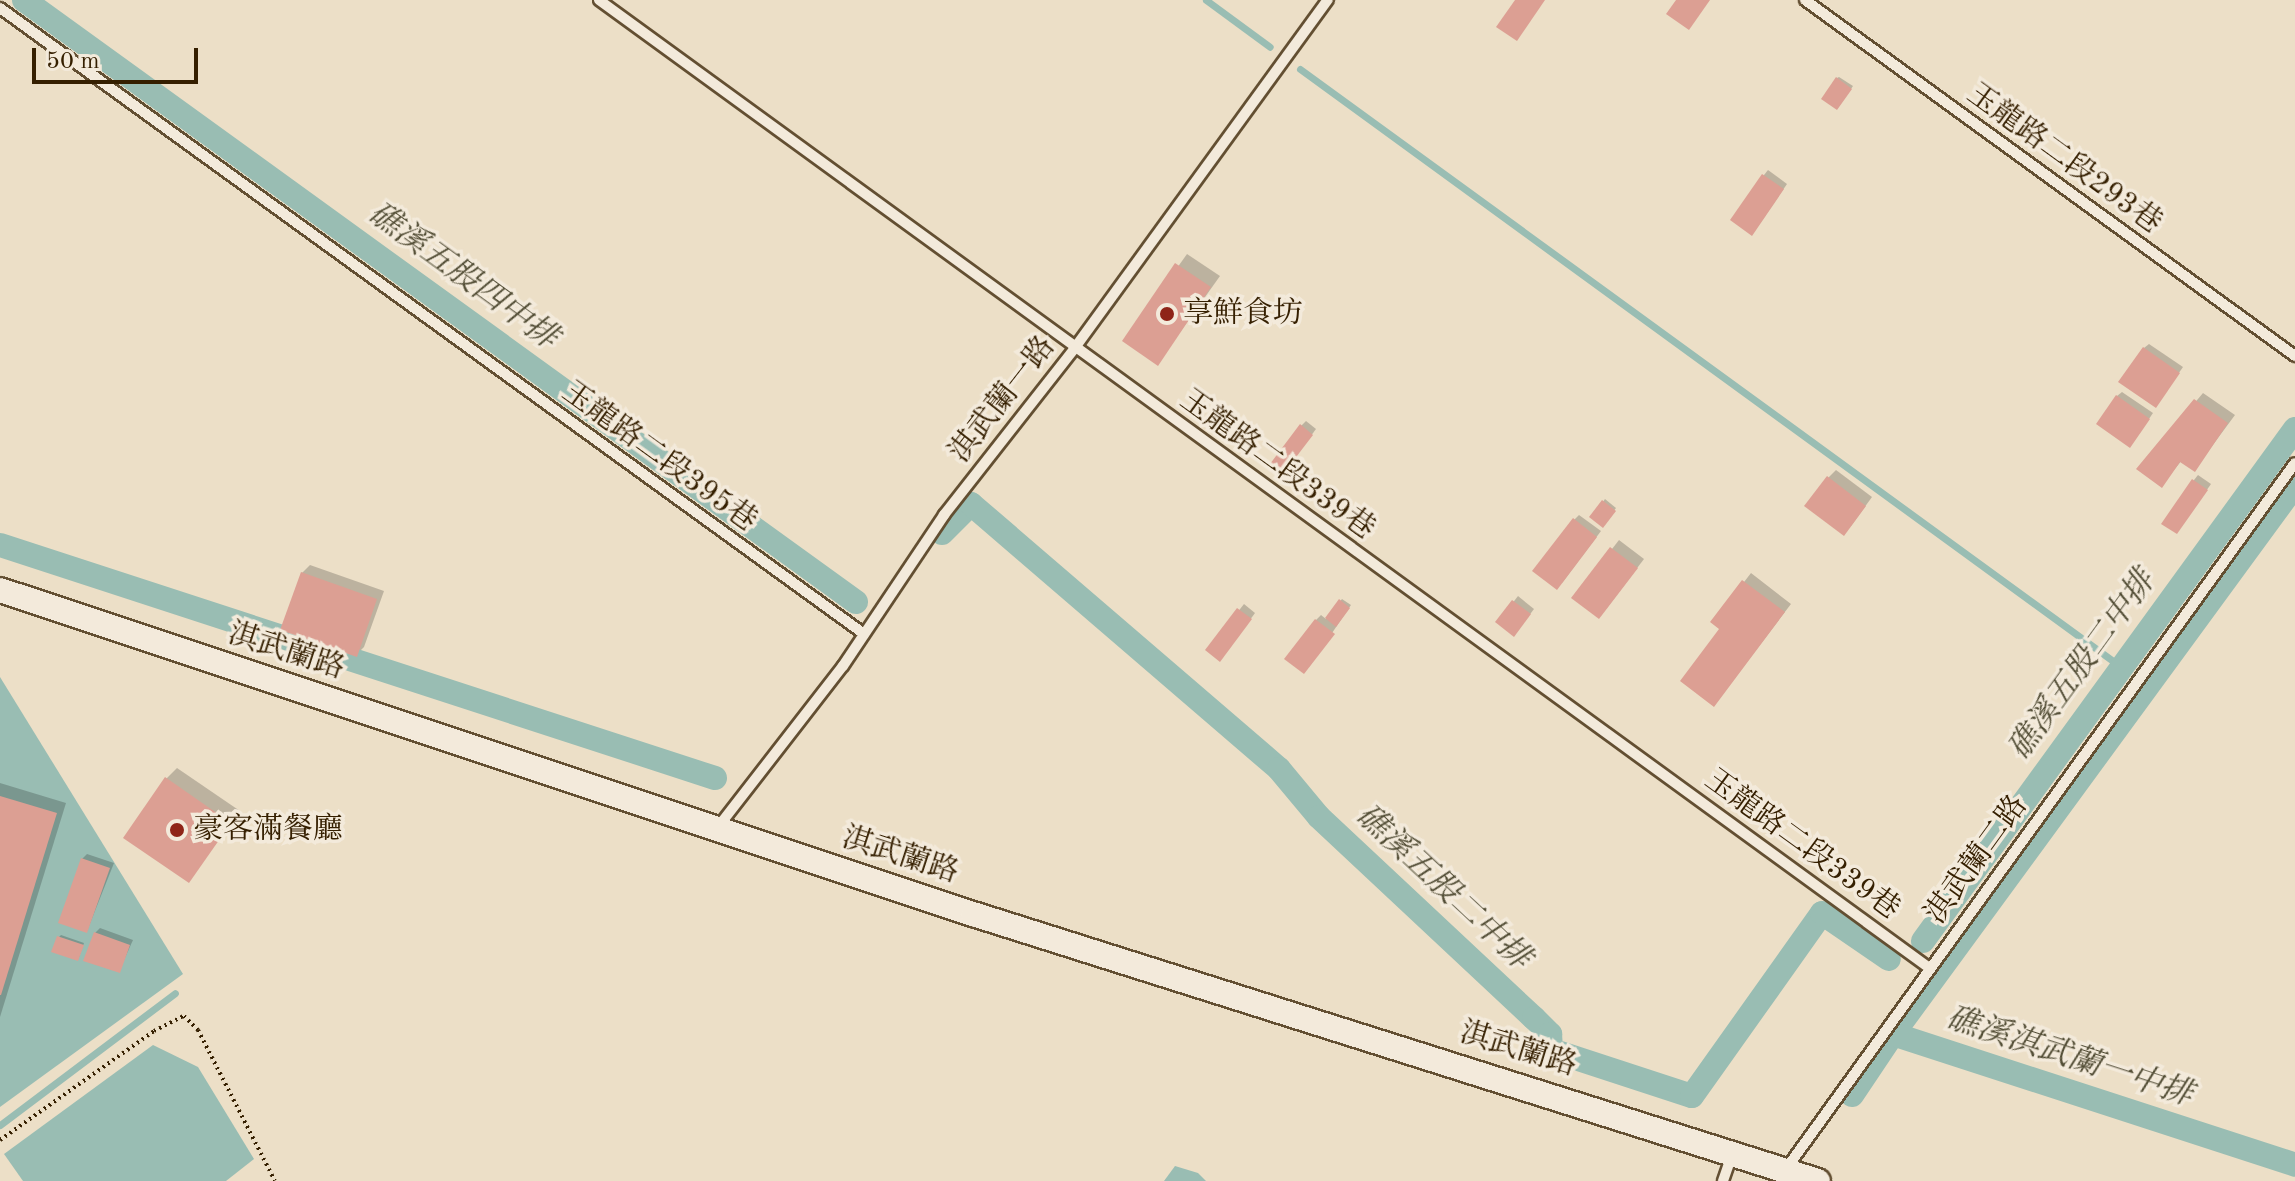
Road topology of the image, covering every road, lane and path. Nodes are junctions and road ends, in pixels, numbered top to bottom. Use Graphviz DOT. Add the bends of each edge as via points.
graph roads {
  1 [pos="599,0"];
  2 [pos="1328,0"];
  3 [pos="1805,0"];
  4 [pos="0,8"];
  5 [pos="1074,349"];
  6 [pos="2295,356"];
  7 [pos="2295,463"];
  8 [pos="0,590"];
  9 [pos="864,634"];
  10 [pos="717,829"];
  11 [pos="1928,967"];
  12 [pos="0,1140"];
  13 [pos="1734,1151"];
  14 [pos="1785,1170"];
  15 [pos="275,1181"];
  16 [pos="1723,1181"];
  17 [pos="1818,1181"];
  1 -- 5 [label="lane, 玉龍路二段339巷"];
  2 -- 5 [label="lane, 淇武蘭一路"];
  3 -- 6 [label="lane, 玉龍路二段293巷"];
  4 -- 9 [label="lane, 玉龍路二段395巷"];
  5 -- 9 [label="lane, 淇武蘭一路" via="944,515"];
  5 -- 11 [label="lane, 玉龍路二段339巷"];
  7 -- 11 [label="lane, 淇武蘭二路"];
  8 -- 10 [label="street, 淇武蘭路"];
  9 -- 10 [label="lane, 淇武蘭一路"];
  10 -- 13 [label="street, 淇武蘭路"];
  11 -- 14 [label="lane, 淇武蘭二路"];
  12 -- 15 [label="path" via="154,1031 184,1016 198,1030"];
  13 -- 14 [label="street, 淇武蘭路"];
  13 -- 16 [label="lane"];
  14 -- 17 [label="street, 淇武蘭路"];
}
